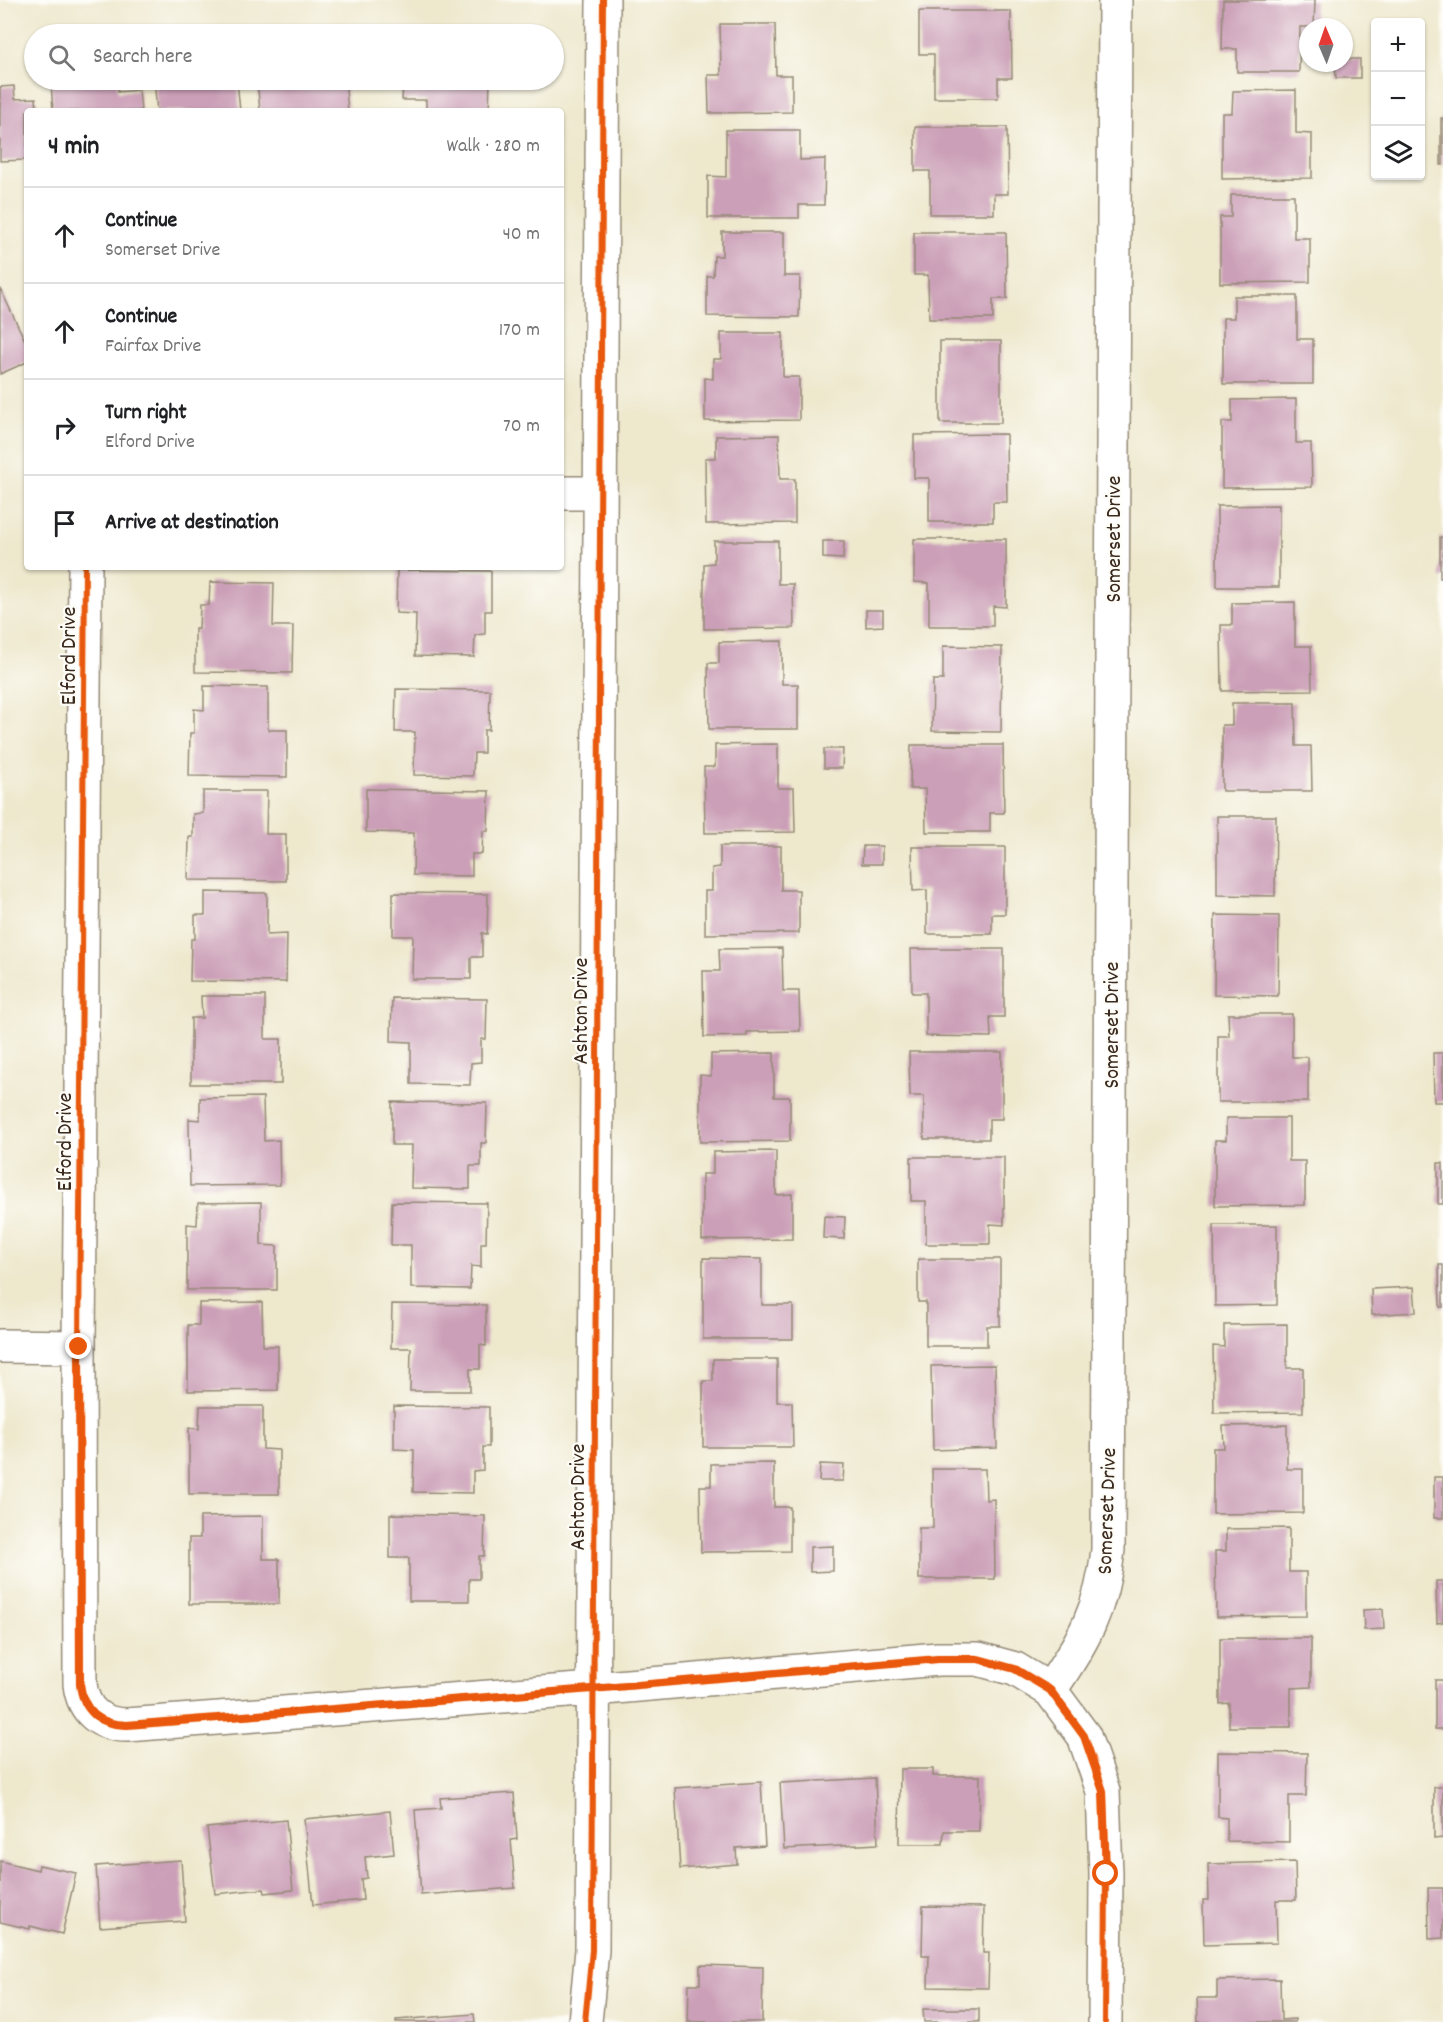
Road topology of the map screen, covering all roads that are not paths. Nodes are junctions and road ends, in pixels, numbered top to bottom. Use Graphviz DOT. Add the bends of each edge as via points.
graph roads {
  1 [pos="603,0"];
  2 [pos="1115,0"];
  3 [pos="564,493"];
  4 [pos="600,493"];
  5 [pos="85,570"];
  6 [pos="0,1346"];
  7 [pos="79,1347"];
  8 [pos="592,1689"];
  9 [pos="1050,1690"];
  10 [pos="585,2022"];
  11 [pos="1106,2022"];
  1 -- 4 [label="street, Ashton Drive"];
  2 -- 9 [label="street, Somerset Drive" via="1108,1550 1098,1605 1079,1647"];
  3 -- 4 [label="street"];
  4 -- 8 [label="street, Ashton Drive"];
  5 -- 7 [label="street, Elford Drive"];
  6 -- 7 [label="street"];
  7 -- 8 [label="street, Elford Drive" via="80,1684 81,1696 93,1714 115,1725 127,1725"];
  8 -- 9 [label="street" via="978,1659 1015,1669"];
  8 -- 10 [label="street, Ashton Drive" via="592,1950"];
  9 -- 11 [label="street" via="1084,1736 1103,1791"];
}
